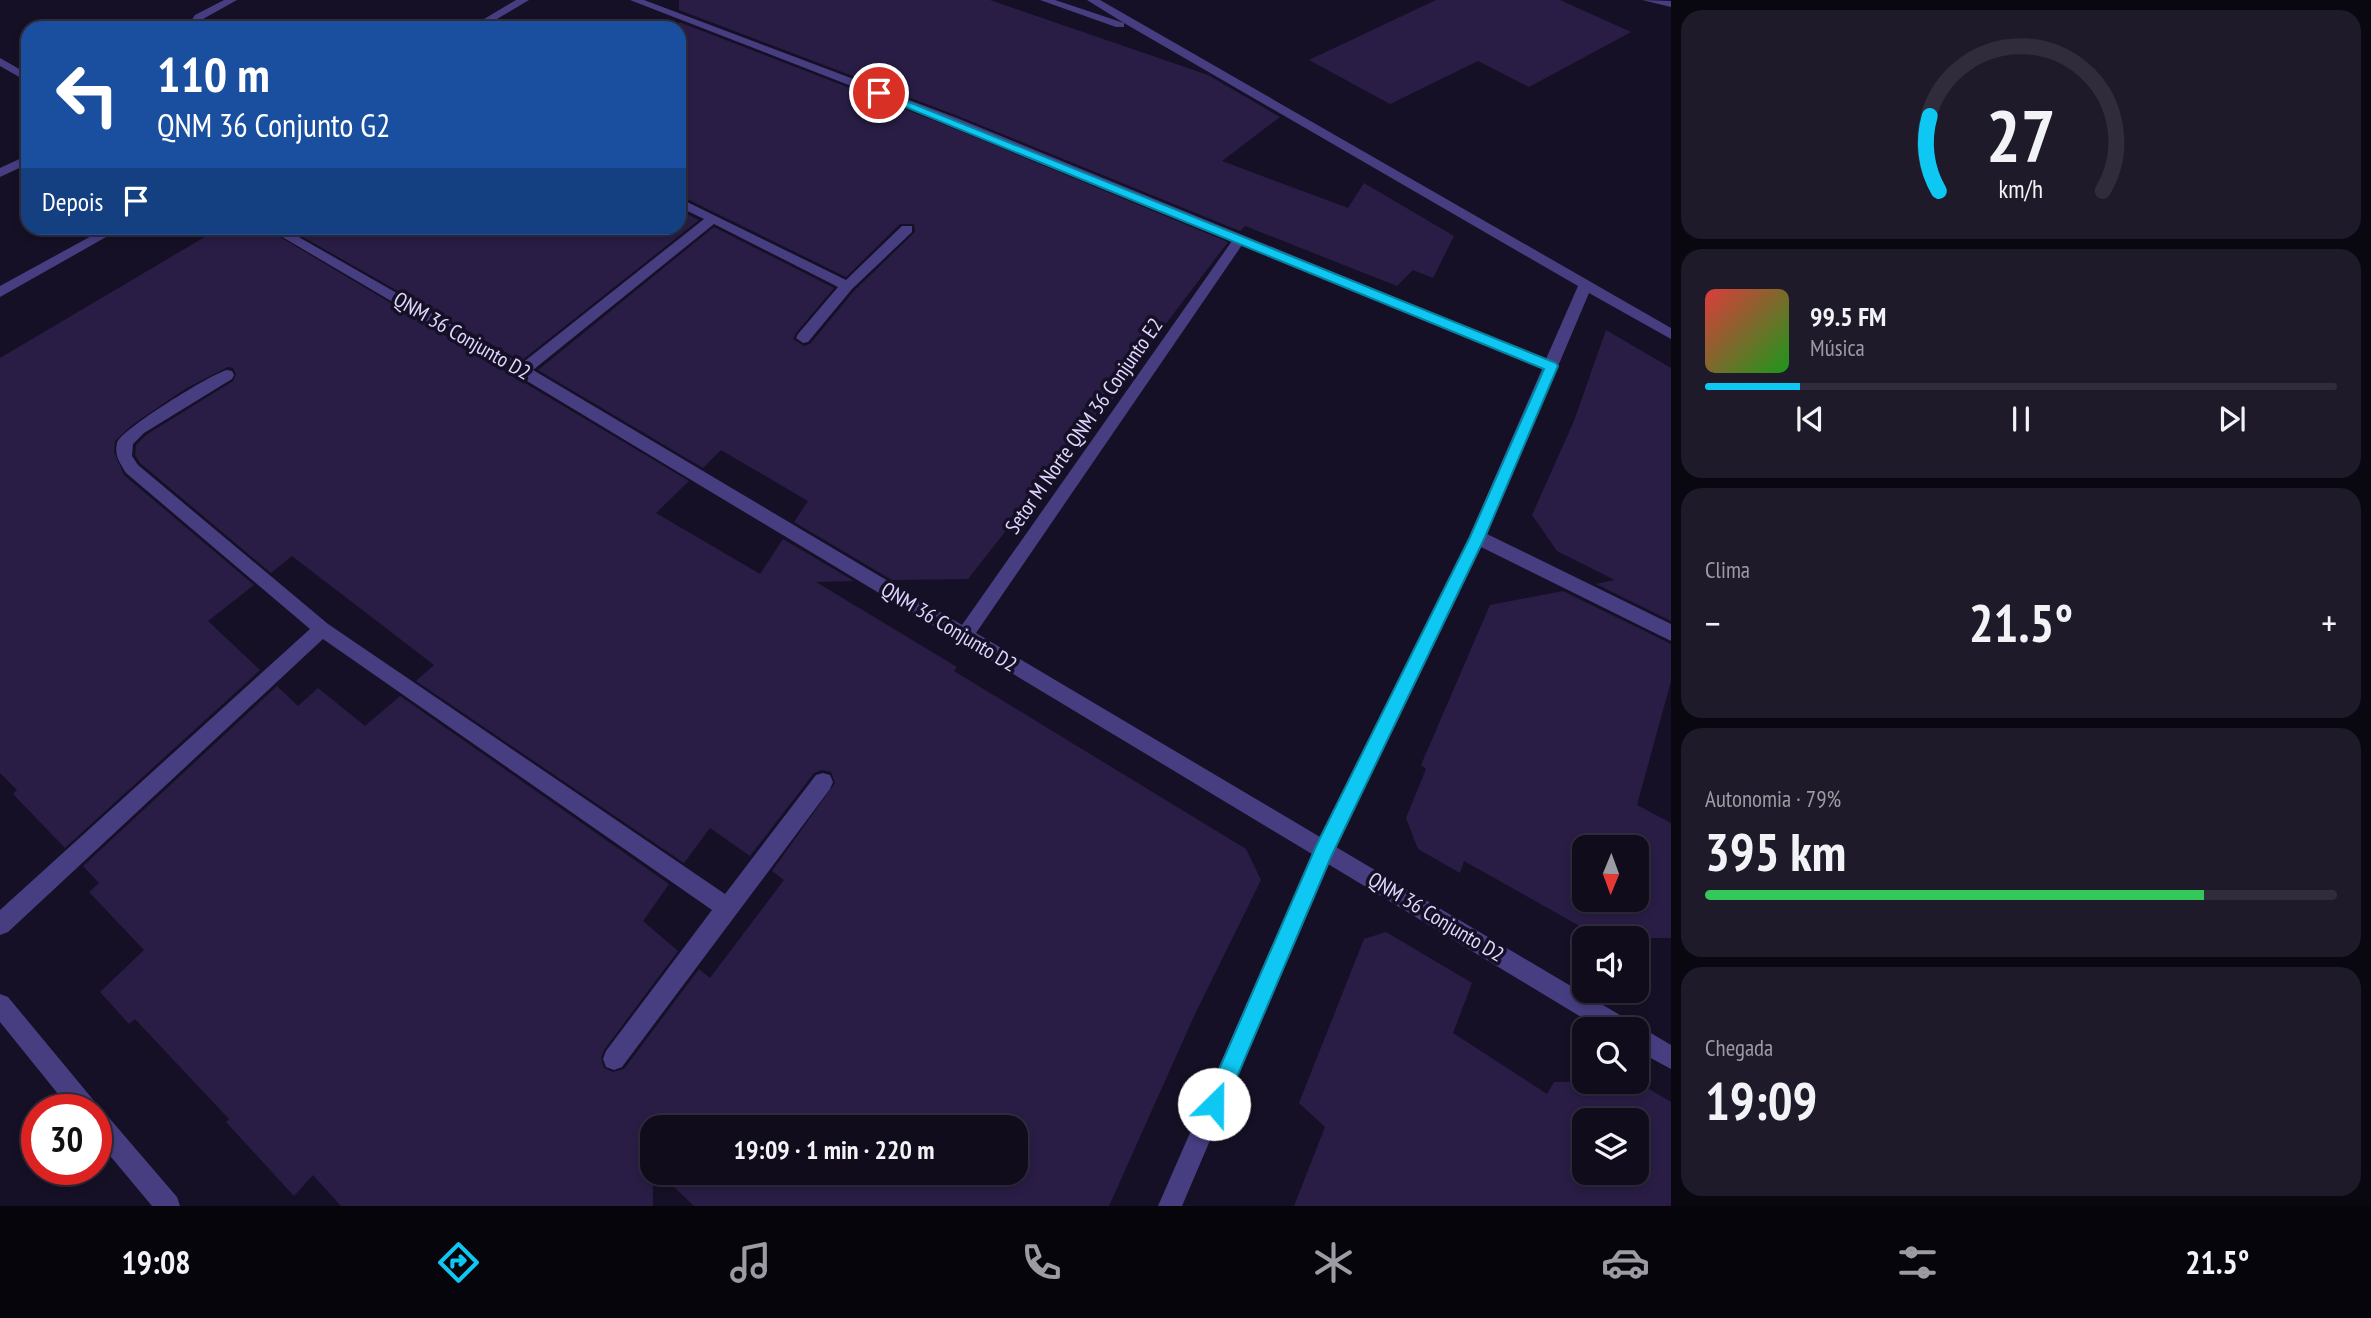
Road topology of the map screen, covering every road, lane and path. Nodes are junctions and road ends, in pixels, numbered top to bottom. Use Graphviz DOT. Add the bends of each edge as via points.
graph roads {
  1 [pos="232,0"];
  2 [pos="524,0"];
  3 [pos="635,0"];
  4 [pos="1045,0"];
  5 [pos="1092,0"];
  6 [pos="1647,0"];
  7 [pos="1671,4"];
  8 [pos="196,21"];
  9 [pos="486,21"];
  10 [pos="1156,37"];
  11 [pos="0,61"];
  12 [pos="21,74"];
  13 [pos="21,162"];
  14 [pos="0,173"];
  15 [pos="686,205"];
  16 [pos="713,218"];
  17 [pos="907,229"];
  18 [pos="102,235"];
  19 [pos="286,235"];
  20 [pos="1240,240"];
  21 [pos="1587,284"];
  22 [pos="847,286"];
  23 [pos="0,292"];
  24 [pos="1671,334"];
  25 [pos="803,338"];
  26 [pos="1552,366"];
  27 [pos="522,370"];
  28 [pos="227,375"];
  29 [pos="1477,537"];
  30 [pos="322,629"];
  31 [pos="1671,632"];
  32 [pos="964,636"];
  33 [pos="823,782"];
  34 [pos="1324,850"];
  35 [pos="727,908"];
  36 [pos="0,924"];
  37 [pos="0,1005"];
  38 [pos="1602,1017"];
  39 [pos="1649,1045"];
  40 [pos="1671,1058"];
  41 [pos="614,1059"];
  42 [pos="74,1094"];
  43 [pos="112,1140"];
  44 [pos="168,1206"];
  45 [pos="1170,1206"];
  1 -- 8 [label="street"];
  2 -- 9 [label="street"];
  3 -- 20 [label="street" via="953,121"];
  4 -- 10 [label="street"];
  5 -- 10 [label="street"];
  6 -- 7 [label="street"];
  10 -- 21 [label="street"];
  11 -- 12 [label="street"];
  13 -- 14 [label="street"];
  15 -- 16 [label="street"];
  16 -- 22 [label="street"];
  16 -- 27 [label="street"];
  17 -- 22 [label="street"];
  18 -- 23 [label="street"];
  19 -- 27 [label="street, QNM 36 Conjunto D2"];
  20 -- 26 [label="street"];
  20 -- 32 [label="street, Setor M Norte QNM 36 Conjunto E2"];
  21 -- 24 [label="street"];
  21 -- 26 [label="street"];
  22 -- 25 [label="street"];
  26 -- 29 [label="street"];
  27 -- 32 [label="street, QNM 36 Conjunto D2"];
  28 -- 30 [label="street" via="139,429 125,442 124,457 132,469"];
  29 -- 31 [label="street"];
  29 -- 34 [label="street"];
  30 -- 35 [label="street"];
  30 -- 36 [label="street"];
  32 -- 34 [label="street, QNM 36 Conjunto D2"];
  33 -- 35 [label="street"];
  34 -- 38 [label="street, QNM 36 Conjunto D2"];
  34 -- 45 [label="street"];
  35 -- 41 [label="street"];
  37 -- 42 [label="street"];
  39 -- 40 [label="street"];
  43 -- 44 [label="street"];
}
